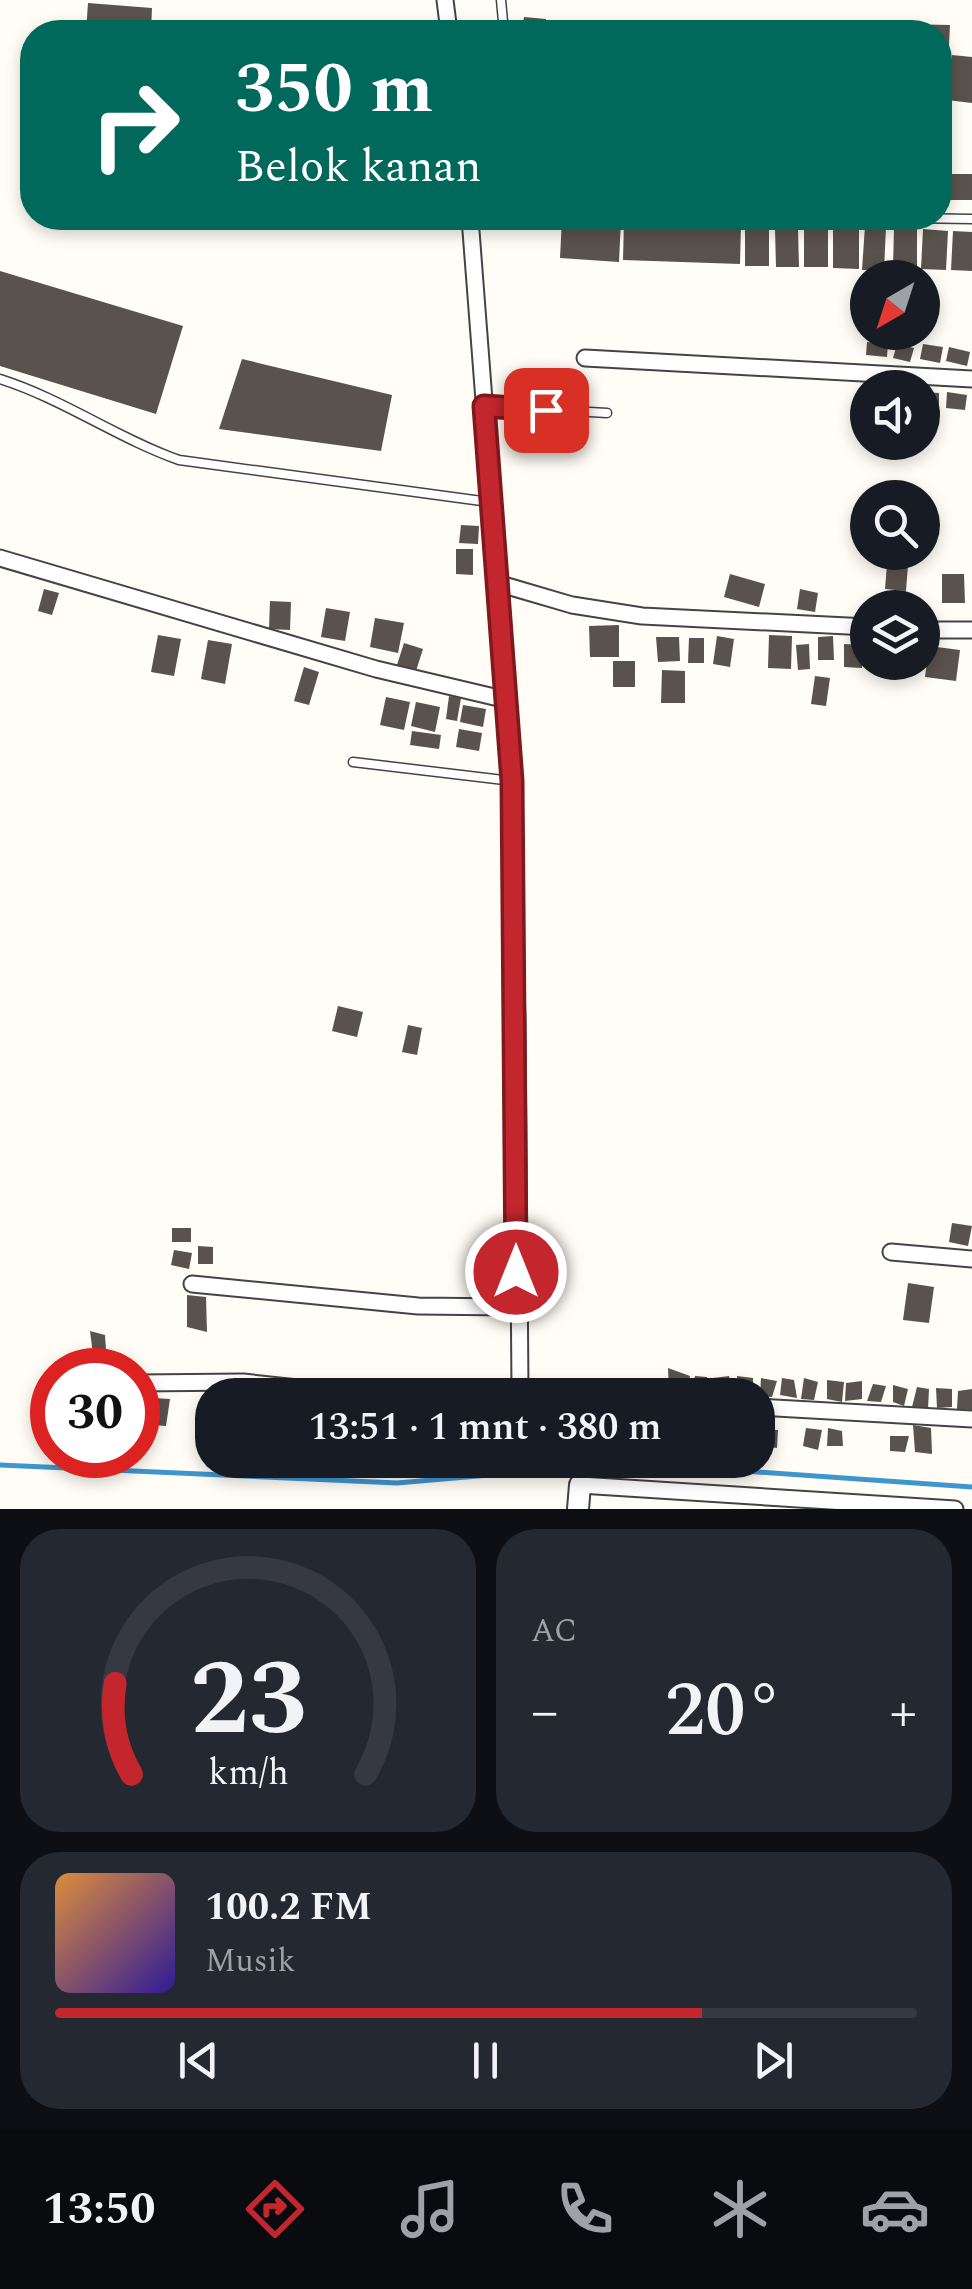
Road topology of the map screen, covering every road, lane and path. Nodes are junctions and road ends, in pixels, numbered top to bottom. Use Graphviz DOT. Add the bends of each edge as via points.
graph roads {
  1 [pos="471,230"];
  2 [pos="584,358"];
  3 [pos="0,379"];
  4 [pos="972,379"];
  5 [pos="484,406"];
  6 [pos="608,413"];
  7 [pos="489,502"];
  8 [pos="0,558"];
  9 [pos="497,584"];
  10 [pos="850,626"];
  11 [pos="940,630"];
  12 [pos="972,630"];
  13 [pos="507,700"];
  14 [pos="353,762"];
  15 [pos="512,781"];
  16 [pos="891,1252"];
  17 [pos="972,1259"];
  18 [pos="192,1284"];
  19 [pos="516,1307"];
  20 [pos="520,1378"];
  21 [pos="160,1382"];
  22 [pos="195,1382"];
  23 [pos="775,1408"];
  24 [pos="972,1419"];
  25 [pos="585,1478"];
  26 [pos="578,1509"];
  27 [pos="955,1509"];
  1 -- 5 [label="street"];
  2 -- 4 [label="street"];
  3 -- 7 [label="lane" via="178,460"];
  5 -- 6 [label="lane"];
  5 -- 7 [label="street"];
  7 -- 9 [label="street"];
  8 -- 13 [label="street" via="406,677"];
  9 -- 10 [label="street" via="642,616"];
  9 -- 13 [label="street"];
  11 -- 12 [label="street"];
  13 -- 15 [label="street"];
  14 -- 15 [label="lane"];
  15 -- 19 [label="street"];
  16 -- 17 [label="street"];
  18 -- 19 [label="street" via="403,1305"];
  19 -- 20 [label="street"];
  21 -- 22 [label="street"];
  23 -- 24 [label="street"];
  25 -- 26 [label="street"];
  25 -- 27 [label="street"];
}
